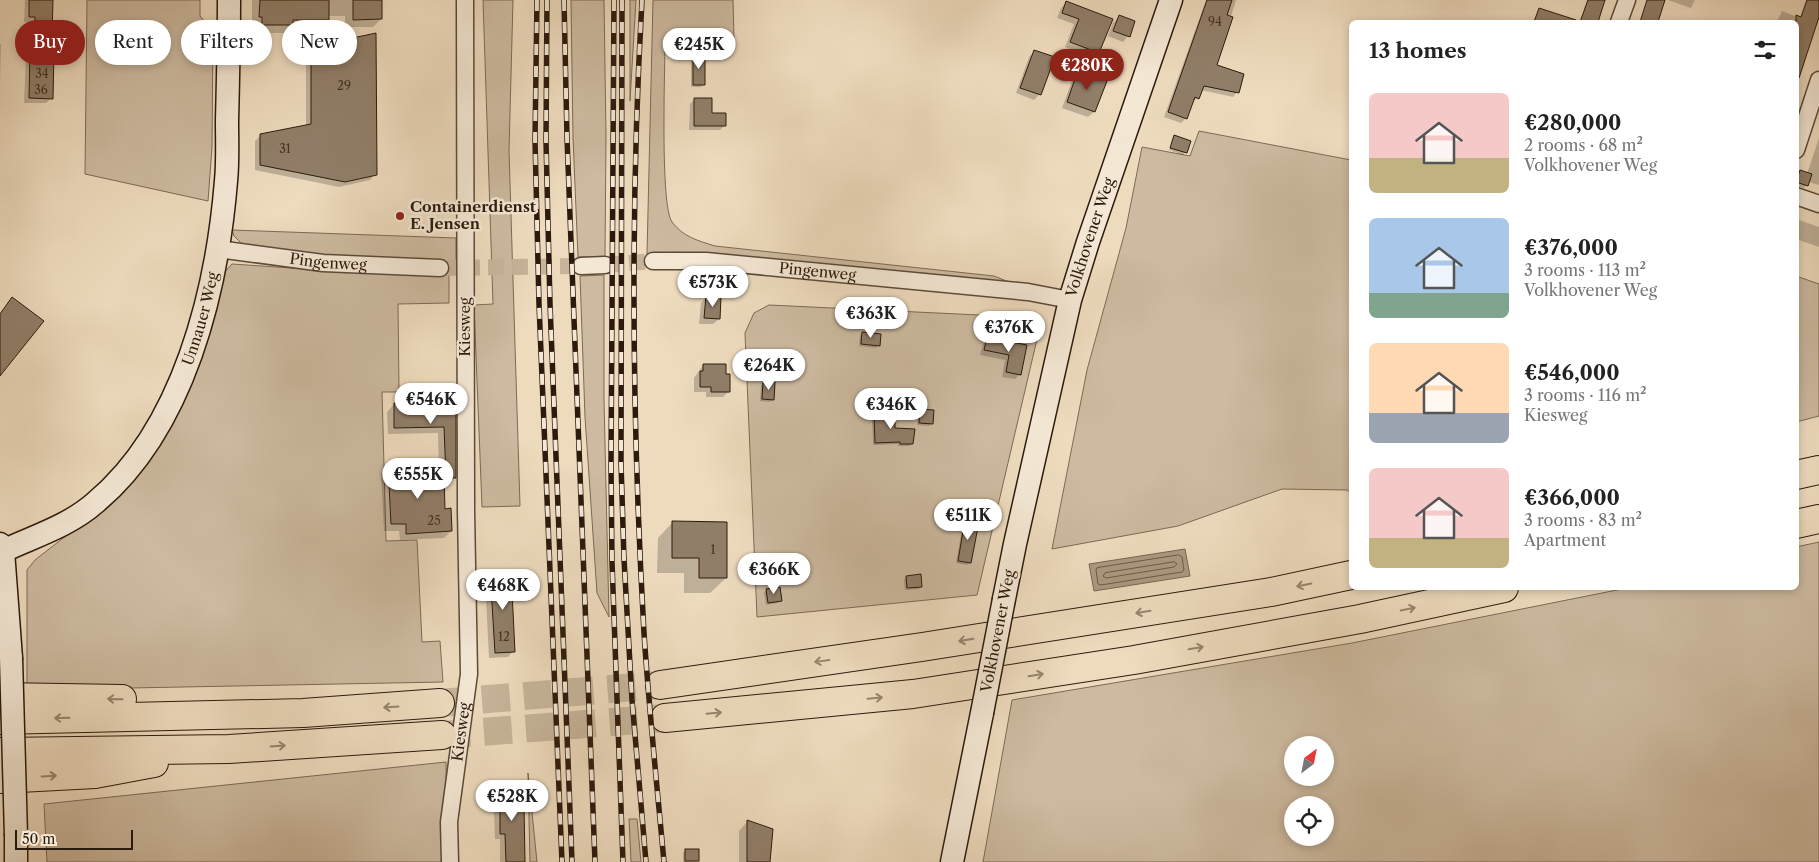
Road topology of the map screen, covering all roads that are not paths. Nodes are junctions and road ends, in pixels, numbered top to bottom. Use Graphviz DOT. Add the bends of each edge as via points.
graph roads {
  1 [pos="229,0"];
  2 [pos="465,0"];
  3 [pos="1171,0"];
  4 [pos="1627,0"];
  5 [pos="1621,20"];
  6 [pos="1819,80"];
  7 [pos="1799,141"];
  8 [pos="1799,197"];
  9 [pos="1819,204"];
  10 [pos="218,249"];
  11 [pos="652,261"];
  12 [pos="604,265"];
  13 [pos="581,266"];
  14 [pos="440,268"];
  15 [pos="1070,300"];
  16 [pos="1819,470"];
  17 [pos="1799,474"];
  18 [pos="1819,519"];
  19 [pos="1799,523"];
  20 [pos="2,548"];
  21 [pos="1349,575"];
  22 [pos="1495,590"];
  23 [pos="660,685"];
  24 [pos="0,697"];
  25 [pos="440,703"];
  26 [pos="303,713"];
  27 [pos="665,718"];
  28 [pos="0,720"];
  29 [pos="442,735"];
  30 [pos="229,749"];
  31 [pos="0,752"];
  32 [pos="0,778"];
  33 [pos="16,862"];
  34 [pos="450,862"];
  35 [pos="952,862"];
  1 -- 10 [label="street, Unnauer Weg" via="226,179"];
  2 -- 34 [label="street, Kiesweg" via="469,674 449,822"];
  3 -- 15 [label="street, Volkhovener Weg"];
  4 -- 5 [label="street"];
  6 -- 7 [label="street"];
  8 -- 9 [label="street"];
  10 -- 14 [label="street, Pingenweg" via="323,263"];
  10 -- 20 [label="street, Unnauer Weg" via="186,366 169,406 145,448 119,481 67,523"];
  11 -- 15 [label="street, Pingenweg" via="706,261 1028,292"];
  12 -- 13 [label="street"];
  15 -- 35 [label="street, Volkhovener Weg, bridge" via="1004,599"];
  16 -- 17 [label="highway"];
  18 -- 19 [label="highway"];
  20 -- 33 [label="street, bridge" via="11,658"];
  21 -- 23 [label="highway, one-way" via="1271,592"];
  27 -- 22 [label="highway, one-way" via="913,694 1076,669 1360,619"];
  26 -- 24 [label="highway, one-way" via="229,701"];
  25 -- 26 [label="highway, one-way"];
  26 -- 28 [label="highway, one-way"];
  30 -- 29 [label="highway, one-way"];
  30 -- 31 [label="highway"];
  32 -- 30 [label="highway, one-way" via="94,774"];
}
